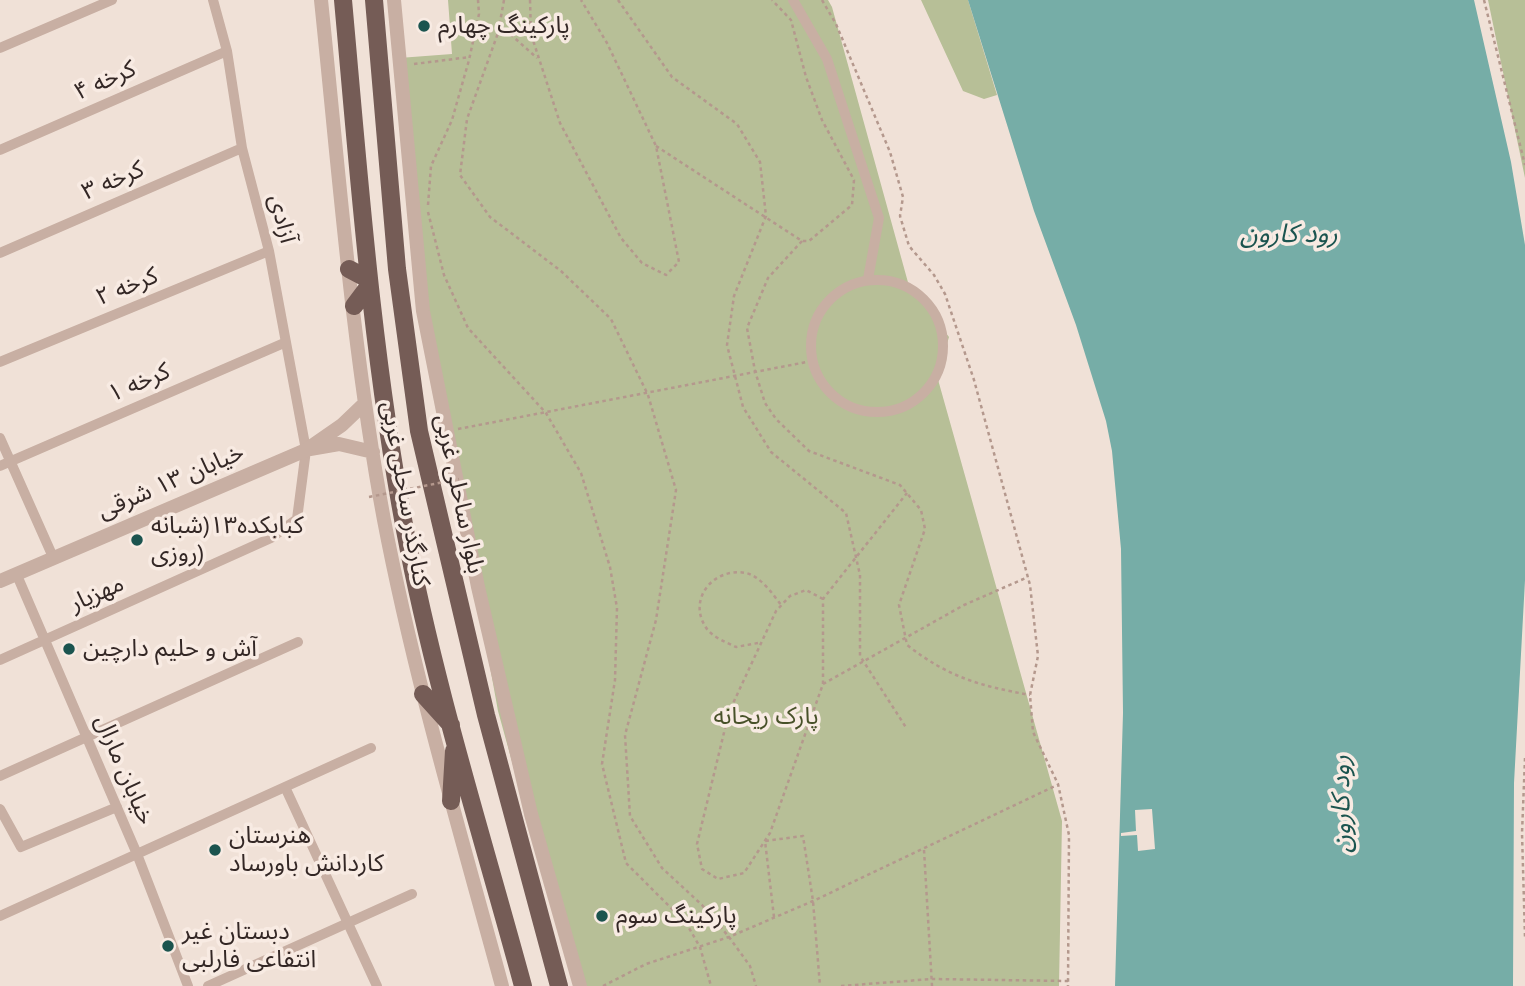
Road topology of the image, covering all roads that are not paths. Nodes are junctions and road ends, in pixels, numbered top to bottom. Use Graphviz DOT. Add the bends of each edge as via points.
graph roads {
  1 [pos="112,0"];
  2 [pos="213,0"];
  3 [pos="321,0"];
  4 [pos="343,0"];
  5 [pos="374,0"];
  6 [pos="394,0"];
  7 [pos="793,0"];
  8 [pos="0,48"];
  9 [pos="227,51"];
  10 [pos="242,148"];
  11 [pos="0,150"];
  12 [pos="269,251"];
  13 [pos="0,253"];
  14 [pos="349,269"];
  15 [pos="868,279"];
  16 [pos="369,282"];
  17 [pos="354,306"];
  18 [pos="284,343"];
  19 [pos="0,362"];
  20 [pos="365,403"];
  21 [pos="0,438"];
  22 [pos="306,450"];
  23 [pos="373,453"];
  24 [pos="5,464"];
  25 [pos="53,557"];
  26 [pos="16,573"];
  27 [pos="0,581"];
  28 [pos="45,640"];
  29 [pos="298,642"];
  30 [pos="0,660"];
  31 [pos="423,694"];
  32 [pos="454,730"];
  33 [pos="87,737"];
  34 [pos="370,748"];
  35 [pos="0,776"];
  36 [pos="285,787"];
  37 [pos="451,801"];
  38 [pos="117,807"];
  39 [pos="0,809"];
  40 [pos="137,854"];
  41 [pos="412,894"];
  42 [pos="0,916"];
  43 [pos="346,923"];
  44 [pos="501,985"];
  45 [pos="188,986"];
  46 [pos="208,986"];
  47 [pos="377,986"];
  48 [pos="523,986"];
  49 [pos="559,986"];
  50 [pos="580,986"];
  1 -- 8 [label="street"];
  2 -- 9 [label="street, آزادی"];
  3 -- 14 [label="street, کنارگذر ساحلی غربی"];
  4 -- 16 [label="main road"];
  5 -- 49 [label="main road, بلوار ساحلی غربی" via="397,269 419,430 486,715"];
  6 -- 50 [label="street" via="423,311 478,587 531,814"];
  7 -- 15 [label="street" via="827,59 879,218"];
  9 -- 10 [label="street, آزادی"];
  9 -- 11 [label="street, کرخه ۴"];
  10 -- 12 [label="street, آزادی"];
  10 -- 13 [label="street, کرخه ۳"];
  12 -- 18 [label="street, آزادی"];
  12 -- 19 [label="street, کرخه ۲"];
  14 -- 16 [label="main road"];
  14 -- 17 [label="street, کنارگذر ساحلی غربی"];
  15 -- 15 [label="street" via="909,286 931,307 944,335 937,376 925,393 889,412 849,407 819,380 812,360 811,338 829,299"];
  16 -- 17 [label="main road"];
  16 -- 32 [label="main road" via="403,521"];
  17 -- 20 [label="street, کنارگذر ساحلی غربی"];
  18 -- 22 [label="street, آزادی"];
  18 -- 24 [label="street, کرخه ۱"];
  20 -- 22 [label="street, خیابان ۱۳ شرقی"];
  20 -- 23 [label="street, کنارگذر ساحلی غربی"];
  21 -- 24 [label="street"];
  22 -- 23 [label="street, خیابان ۱۳ شرقی" via="339,444"];
  22 -- 25 [label="street, خیابان ۱۳ شرقی"];
  22 -- 28 [label="street, مهزیار" via="297,519 280,532"];
  23 -- 31 [label="street, کنارگذر ساحلی غربی"];
  24 -- 25 [label="street"];
  25 -- 26 [label="street, خیابان ۱۳ شرقی"];
  26 -- 27 [label="street, خیابان ۱۳ شرقی"];
  26 -- 28 [label="street, خیابان مارال"];
  28 -- 30 [label="street, مهزیار"];
  28 -- 33 [label="street, خیابان مارال"];
  29 -- 33 [label="street"];
  31 -- 32 [label="main road"];
  31 -- 37 [label="street, کنارگذر ساحلی غربی"];
  32 -- 37 [label="main road"];
  32 -- 48 [label="main road"];
  33 -- 35 [label="street"];
  33 -- 38 [label="street, خیابان مارال"];
  34 -- 36 [label="street"];
  36 -- 40 [label="street"];
  36 -- 43 [label="street"];
  37 -- 44 [label="street, کنارگذر ساحلی غربی"];
  38 -- 39 [label="street" via="21,847"];
  38 -- 40 [label="street, خیابان مارال"];
  40 -- 42 [label="street"];
  40 -- 45 [label="street, خیابان مارال"];
  41 -- 43 [label="street"];
  43 -- 46 [label="street"];
  43 -- 47 [label="street"];
}
